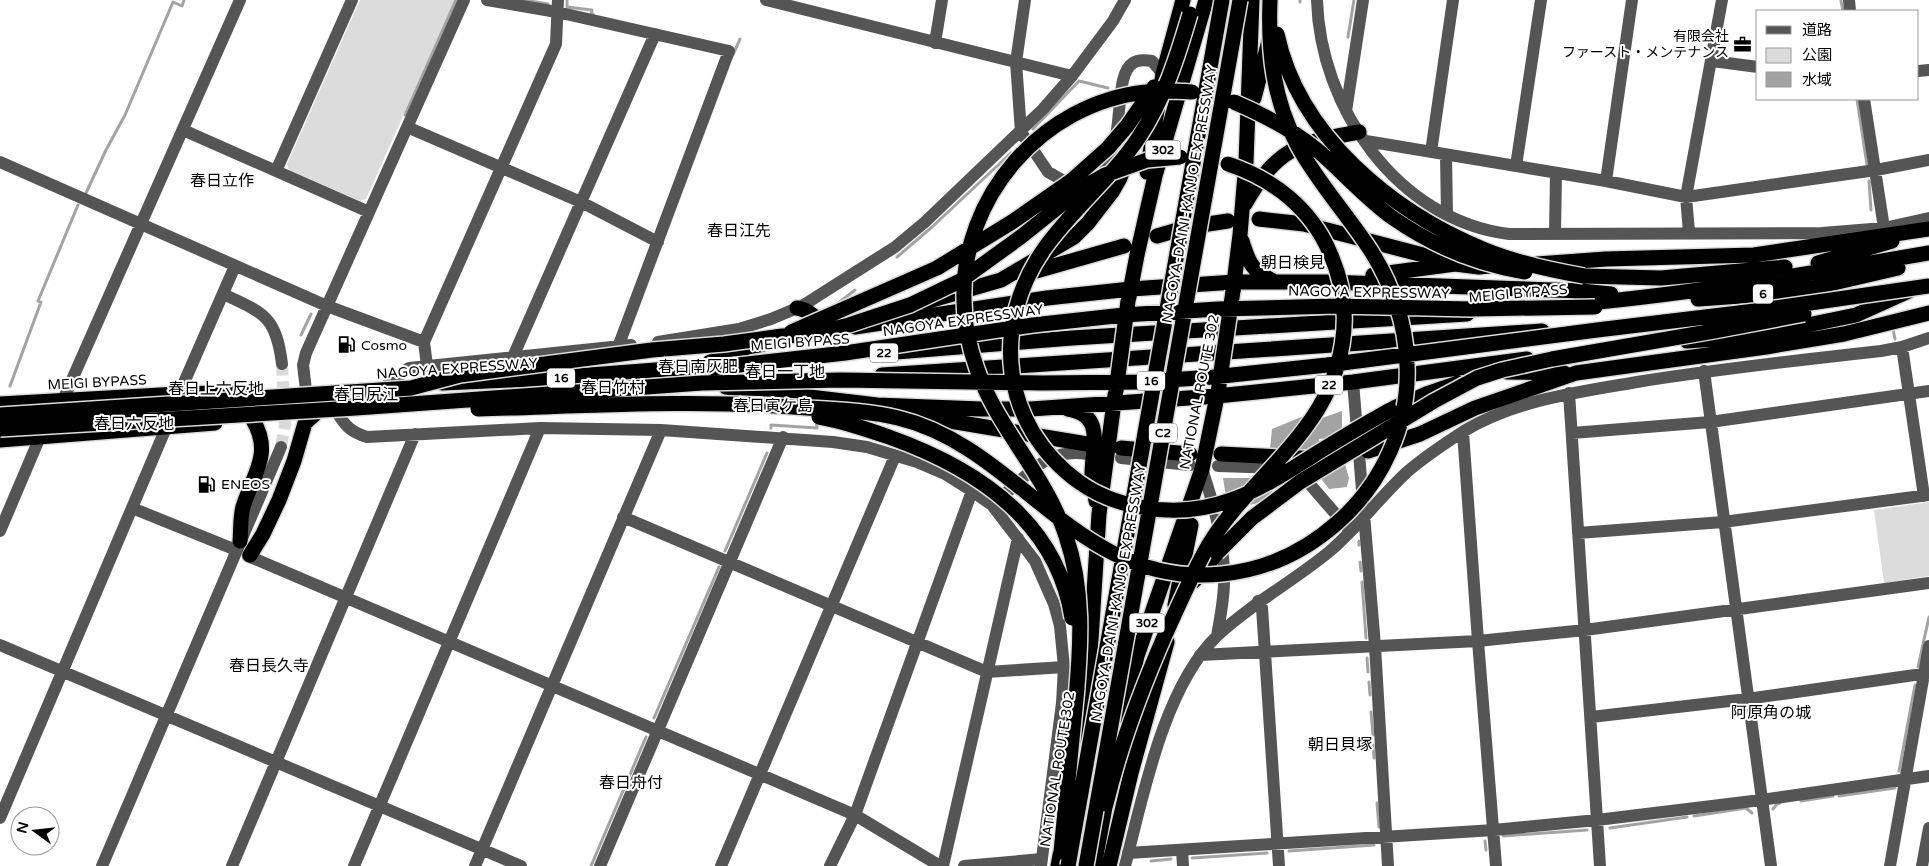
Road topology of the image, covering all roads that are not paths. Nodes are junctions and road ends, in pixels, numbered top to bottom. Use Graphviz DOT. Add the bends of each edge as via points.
graph roads {
  1 [pos="240,0"];
  2 [pos="352,0"];
  3 [pos="464,0"];
  4 [pos="488,0"];
  5 [pos="766,0"];
  6 [pos="942,0"];
  7 [pos="1025,0"];
  8 [pos="1125,0"];
  9 [pos="1183,0"];
  10 [pos="1206,0"];
  11 [pos="1222,0"];
  12 [pos="1240,0"];
  13 [pos="1252,0"];
  14 [pos="1274,0"];
  15 [pos="1317,0"];
  16 [pos="1363,0"];
  17 [pos="1453,0"];
  18 [pos="1542,0"];
  19 [pos="1632,0"];
  20 [pos="1722,0"];
  21 [pos="808,5"];
  22 [pos="557,6"];
  23 [pos="1192,7"];
  24 [pos="655,34"];
  25 [pos="935,43"];
  26 [pos="1712,61"];
  27 [pos="1016,62"];
  28 [pos="1756,67"];
  29 [pos="1163,74"];
  30 [pos="1072,76"];
  31 [pos="1864,100"];
  32 [pos="1158,102"];
  33 [pos="1346,110"];
  34 [pos="1248,122"];
  35 [pos="407,127"];
  36 [pos="183,130"];
  37 [pos="1021,132"];
  38 [pos="1362,136"];
  39 [pos="1431,152"];
  40 [pos="1446,154"];
  41 [pos="1929,160"];
  42 [pos="0,162"];
  43 [pos="1516,166"];
  44 [pos="502,168"];
  45 [pos="1876,170"];
  46 [pos="276,171"];
  47 [pos="1556,174"];
  48 [pos="1606,181"];
  49 [pos="1686,197"];
  50 [pos="581,202"];
  51 [pos="1243,207"];
  52 [pos="369,212"];
  53 [pos="1447,214"];
  54 [pos="1929,218"];
  55 [pos="1259,219"];
  56 [pos="1228,221"];
  57 [pos="141,224"];
  58 [pos="1884,228"];
  59 [pos="1929,229"];
  60 [pos="1689,232"];
  61 [pos="1555,234"];
  62 [pos="1240,235"];
  63 [pos="1157,236"];
  64 [pos="658,242"];
  65 [pos="1124,246"];
  66 [pos="1929,253"];
  67 [pos="1136,256"];
  68 [pos="1929,261"];
  69 [pos="1455,264"];
  70 [pos="235,266"];
  71 [pos="1584,276"];
  72 [pos="1001,280"];
  73 [pos="1273,281"];
  74 [pos="1327,282"];
  75 [pos="1929,284"];
  76 [pos="1234,287"];
  77 [pos="223,294"];
  78 [pos="1130,295"];
  79 [pos="1643,298"];
  80 [pos="1854,298"];
  81 [pos="327,306"];
  82 [pos="1595,307"];
  83 [pos="797,308"];
  84 [pos="1929,313"];
  85 [pos="853,328"];
  86 [pos="1597,330"];
  87 [pos="829,332"];
  88 [pos="782,336"];
  89 [pos="1929,338"];
  90 [pos="424,342"];
  91 [pos="618,347"];
  92 [pos="1902,347"];
  93 [pos="512,359"];
  94 [pos="282,364"];
  95 [pos="427,366"];
  96 [pos="696,367"];
  97 [pos="1432,370"];
  98 [pos="1704,371"];
  99 [pos="1576,373"];
  100 [pos="1477,378"];
  101 [pos="1353,382"];
  102 [pos="386,386"];
  103 [pos="720,387"];
  104 [pos="411,388"];
  105 [pos="306,390"];
  106 [pos="1218,391"];
  107 [pos="1929,392"];
  108 [pos="1569,393"];
  109 [pos="179,394"];
  110 [pos="1910,394"];
  111 [pos="1115,398"];
  112 [pos="63,400"];
  113 [pos="0,404"];
  114 [pos="725,404"];
  115 [pos="406,405"];
  116 [pos="877,405"];
  117 [pos="1054,407"];
  118 [pos="337,412"];
  119 [pos="315,414"];
  120 [pos="0,415"];
  121 [pos="253,420"];
  122 [pos="1710,422"];
  123 [pos="166,428"];
  124 [pos="540,428"];
  125 [pos="0,429"];
  126 [pos="661,430"];
  127 [pos="1463,432"];
  128 [pos="1572,433"];
  129 [pos="415,434"];
  130 [pos="40,437"];
  131 [pos="783,437"];
  132 [pos="0,440"];
  133 [pos="281,447"];
  134 [pos="1087,449"];
  135 [pos="1368,451"];
  136 [pos="1121,453"];
  137 [pos="1351,454"];
  138 [pos="895,456"];
  139 [pos="1219,460"];
  140 [pos="1194,463"];
  141 [pos="972,491"];
  142 [pos="1926,496"];
  143 [pos="992,505"];
  144 [pos="132,508"];
  145 [pos="1099,514"];
  146 [pos="623,518"];
  147 [pos="1364,518"];
  148 [pos="1723,522"];
  149 [pos="0,531"];
  150 [pos="1352,533"];
  151 [pos="1578,533"];
  152 [pos="1018,538"];
  153 [pos="243,551"];
  154 [pos="729,562"];
  155 [pos="1929,583"];
  156 [pos="346,598"];
  157 [pos="1181,600"];
  158 [pos="1258,601"];
  159 [pos="832,605"];
  160 [pos="1735,610"];
  161 [pos="1060,626"];
  162 [pos="1585,630"];
  163 [pos="1217,636"];
  164 [pos="1478,641"];
  165 [pos="449,642"];
  166 [pos="918,642"];
  167 [pos="0,645"];
  168 [pos="1375,646"];
  169 [pos="1929,646"];
  170 [pos="1091,652"];
  171 [pos="1265,653"];
  172 [pos="1200,656"];
  173 [pos="1064,666"];
  174 [pos="62,672"];
  175 [pos="987,672"];
  176 [pos="1926,673"];
  177 [pos="552,686"];
  178 [pos="1076,698"];
  179 [pos="1747,699"];
  180 [pos="166,715"];
  181 [pos="1591,718"];
  182 [pos="658,731"];
  183 [pos="276,762"];
  184 [pos="760,774"];
  185 [pos="1929,776"];
  186 [pos="1906,779"];
  187 [pos="1762,800"];
  188 [pos="380,806"];
  189 [pos="855,815"];
  190 [pos="0,818"];
  191 [pos="1597,820"];
  192 [pos="1929,828"];
  193 [pos="1494,830"];
  194 [pos="1386,837"];
  195 [pos="1277,844"];
  196 [pos="482,850"];
  197 [pos="1182,850"];
  198 [pos="1128,853"];
  199 [pos="1041,862"];
  200 [pos="102,866"];
  201 [pos="232,866"];
  202 [pos="354,866"];
  203 [pos="475,866"];
  204 [pos="521,866"];
  205 [pos="600,866"];
  206 [pos="721,866"];
  207 [pos="830,866"];
  208 [pos="941,866"];
  209 [pos="964,866"];
  210 [pos="1059,866"];
  211 [pos="1068,866"];
  212 [pos="1086,866"];
  213 [pos="1093,866"];
  214 [pos="1109,866"];
  215 [pos="1125,866"];
  216 [pos="1183,866"];
  217 [pos="1278,866"];
  218 [pos="1388,866"];
  219 [pos="1496,866"];
  220 [pos="1600,866"];
  221 [pos="1770,866"];
  222 [pos="1890,866"];
  223 [pos="1922,866"];
  1 -- 36 [label="street"];
  2 -- 46 [label="street"];
  3 -- 35 [label="street"];
  4 -- 22 [label="street"];
  5 -- 21 [label="street"];
  6 -- 25 [label="street"];
  7 -- 27 [label="street"];
  8 -- 30 [label="street"];
  9 -- 29 [label="highway"];
  10 -- 67 [label="highway, NATIONAL ROUTE 302 / 302" via="1155,176"];
  11 -- 211 [label="highway, NAGOYA-DAINI-KANJO EXPRESSWAY / C2, bridge"];
  12 -- 212 [label="highway, NAGOYA-DAINI-KANJO EXPRESSWAY / C2, bridge"];
  13 -- 34 [label="highway, NATIONAL ROUTE 302 / 302"];
  14 -- 34 [label="highway" via="1273,27"];
  14 -- 71 [label="highway, bridge" via="1276,31 1299,95 1323,131 1380,188 1419,216 1469,243 1534,266"];
  14 -- 114 [label="highway, bridge" via="1270,23 1273,74 1286,121 1308,164 1382,269 1392,290 1407,364 1403,413 1385,463 1359,502 1328,531 1282,559 1259,567 1216,575 1166,571 1130,561 1091,541 965,446 930,427 869,413"];
  15 -- 33 [label="street" via="1323,52"];
  16 -- 33 [label="street"];
  17 -- 39 [label="street"];
  18 -- 43 [label="street"];
  19 -- 48 [label="street"];
  20 -- 26 [label="street"];
  21 -- 25 [label="street"];
  22 -- 24 [label="street"];
  22 -- 44 [label="street" via="556,44"];
  23 -- 88 [label="highway, bridge" via="1166,68 1146,100 1108,148 1071,181 937,268"];
  23 -- 100 [label="highway, bridge" via="1156,109 1123,160 1045,247 1019,299 1012,325 1010,363 1017,397 1041,444 1067,472 1098,493 1149,509 1191,511 1251,494 1390,410"];
  24 -- 50 [label="street"];
  24 -- 64 [label="street" via="729,51"];
  25 -- 27 [label="street"];
  26 -- 28 [label="street"];
  26 -- 49 [label="street"];
  27 -- 30 [label="street"];
  27 -- 37 [label="street"];
  29 -- 32 [label="highway"];
  29 -- 37 [label="street" via="1152,60 1133,63 1127,69 1114,146 1103,172 1091,180 1071,183 1056,178 1048,172"];
  30 -- 37 [label="street"];
  31 -- 45 [label="street"];
  32 -- 67 [label="highway"];
  32 -- 72 [label="highway" via="1139,124 1120,178 1088,223 1055,250"];
  33 -- 38 [label="street"];
  34 -- 51 [label="highway, NATIONAL ROUTE 302 / 302"];
  35 -- 44 [label="street"];
  35 -- 52 [label="street"];
  36 -- 46 [label="street"];
  36 -- 57 [label="street"];
  37 -- 83 [label="street" via="895,247"];
  38 -- 39 [label="street"];
  38 -- 51 [label="highway" via="1306,143 1283,156 1257,184"];
  38 -- 53 [label="street" via="1396,180"];
  39 -- 40 [label="street"];
  40 -- 43 [label="street"];
  40 -- 53 [label="street"];
  41 -- 45 [label="street"];
  42 -- 57 [label="street"];
  43 -- 47 [label="street"];
  44 -- 50 [label="street"];
  44 -- 90 [label="street"];
  45 -- 49 [label="street"];
  45 -- 58 [label="street"];
  46 -- 52 [label="street"];
  47 -- 48 [label="street"];
  47 -- 61 [label="street"];
  48 -- 49 [label="street"];
  49 -- 60 [label="street"];
  50 -- 64 [label="street"];
  50 -- 93 [label="street"];
  51 -- 62 [label="highway, NATIONAL ROUTE 302 / 302"];
  52 -- 81 [label="street"];
  53 -- 61 [label="street" via="1491,232"];
  54 -- 58 [label="street"];
  55 -- 69 [label="highway" via="1304,224"];
  56 -- 63 [label="highway"];
  57 -- 70 [label="street"];
  57 -- 112 [label="street"];
  58 -- 60 [label="street" via="1822,233"];
  59 -- 69 [label="highway" via="1754,255 1479,267"];
  59 -- 71 [label="highway" via="1816,263 1661,278"];
  60 -- 61 [label="street"];
  62 -- 73 [label="highway" via="1253,268"];
  62 -- 76 [label="highway, NATIONAL ROUTE 302 / 302"];
  64 -- 91 [label="street"];
  65 -- 72 [label="highway"];
  66 -- 79 [label="highway, MEIGI BYPASS / 22"];
  67 -- 78 [label="highway, NATIONAL ROUTE 302 / 302"];
  68 -- 82 [label="highway, NAGOYA EXPRESSWAY / 6" via="1812,288"];
  69 -- 74 [label="highway"];
  70 -- 77 [label="street"];
  70 -- 81 [label="street"];
  71 -- 178 [label="highway, bridge" via="1505,268 1441,247 1391,216 1299,136 1255,110 1214,96 1168,91 1128,95 1074,114 1039,137 1010,166 987,201 972,240 965,274 964,301 966,326 978,371 1000,416 1057,512 1068,544 1077,582 1081,622"];
  72 -- 85 [label="highway" via="894,312"];
  73 -- 74 [label="highway, 22"];
  73 -- 76 [label="highway, 22"];
  74 -- 79 [label="highway, 22" via="1581,291"];
  75 -- 80 [label="highway, 6, bridge"];
  75 -- 97 [label="highway, 22" via="1856,315 1788,329"];
  75 -- 103 [label="highway, 22" via="1605,326"];
  76 -- 78 [label="highway, 22"];
  76 -- 106 [label="highway, NATIONAL ROUTE 302 / 302, bridge"];
  77 -- 94 [label="street" via="253,308 273,326"];
  77 -- 109 [label="street"];
  78 -- 85 [label="highway, 22" via="1046,298"];
  78 -- 111 [label="highway, NATIONAL ROUTE 302 / 302, bridge"];
  79 -- 96 [label="highway, MEIGI BYPASS / 22" via="1443,316 1072,338"];
  80 -- 86 [label="highway, 6, bridge"];
  80 -- 100 [label="highway, bridge" via="1815,312 1552,359"];
  81 -- 90 [label="street"];
  81 -- 105 [label="street" via="304,359"];
  82 -- 104 [label="highway, NAGOYA EXPRESSWAY / 16, bridge" via="1337,306 1124,315 712,368"];
  83 -- 87 [label="highway" via="812,314"];
  83 -- 91 [label="street" via="739,330"];
  84 -- 99 [label="highway" via="1844,334 1776,346"];
  85 -- 87 [label="highway, 22"];
  86 -- 115 [label="highway, 16, bridge" via="1213,378 1042,383 832,380 702,383"];
  87 -- 96 [label="highway, 22" via="748,348"];
  88 -- 104 [label="highway, bridge" via="460,375"];
  88 -- 157 [label="highway, bridge" via="808,335 849,325 939,292 976,270 1082,188 1123,167 1147,160 1201,158 1248,171 1275,186 1312,220 1334,260 1345,312 1341,355 1317,411 1228,518 1202,556"];
  89 -- 92 [label="street"];
  90 -- 95 [label="street"];
  91 -- 93 [label="street"];
  92 -- 98 [label="street"];
  92 -- 110 [label="street"];
  93 -- 95 [label="street"];
  95 -- 102 [label="street" via="406,369"];
  96 -- 102 [label="highway, MEIGI BYPASS / 22"];
  97 -- 99 [label="highway"];
  97 -- 101 [label="highway, 22"];
  98 -- 108 [label="street"];
  98 -- 122 [label="street"];
  99 -- 135 [label="highway" via="1475,408 1420,434"];
  100 -- 157 [label="highway, bridge" via="1373,437 1274,500 1217,553"];
  101 -- 106 [label="highway, 22"];
  101 -- 147 [label="street"];
  102 -- 105 [label="highway, MEIGI BYPASS / 22"];
  103 -- 116 [label="highway, 22"];
  103 -- 118 [label="highway, 22"];
  104 -- 120 [label="highway, NAGOYA EXPRESSWAY / 16, bridge"];
  105 -- 109 [label="highway, MEIGI BYPASS / 22"];
  106 -- 111 [label="highway, 22"];
  106 -- 140 [label="highway, NATIONAL ROUTE 302 / 302"];
  107 -- 110 [label="street"];
  108 -- 127 [label="street" via="1498,414"];
  108 -- 128 [label="street"];
  109 -- 112 [label="highway, MEIGI BYPASS / 22"];
  110 -- 122 [label="street"];
  110 -- 142 [label="street"];
  111 -- 117 [label="highway, 22"];
  111 -- 145 [label="highway, NATIONAL ROUTE 302 / 302"];
  112 -- 113 [label="highway, MEIGI BYPASS / 22"];
  114 -- 115 [label="highway, bridge" via="437,411"];
  114 -- 178 [label="highway, bridge" via="848,423 932,454 999,495 1033,528 1057,565 1065,586 1076,651"];
  115 -- 125 [label="highway, 16, bridge"];
  116 -- 117 [label="highway, 22" via="981,409"];
  116 -- 134 [label="highway"];
  117 -- 145 [label="highway" via="1083,414 1092,424 1092,478"];
  118 -- 119 [label="highway, 22"];
  118 -- 129 [label="street" via="345,426 367,437"];
  119 -- 121 [label="highway, 22"];
  119 -- 153 [label="highway" via="304,423 294,461 263,534"];
  121 -- 123 [label="highway, 22"];
  121 -- 153 [label="highway" via="261,440 261,462 244,505"];
  122 -- 128 [label="street"];
  122 -- 148 [label="street"];
  123 -- 130 [label="highway, 22"];
  123 -- 144 [label="street"];
  124 -- 126 [label="street"];
  124 -- 129 [label="street"];
  124 -- 165 [label="street"];
  126 -- 131 [label="street"];
  126 -- 146 [label="street"];
  127 -- 147 [label="street" via="1408,472"];
  127 -- 164 [label="street"];
  128 -- 151 [label="street"];
  129 -- 156 [label="street"];
  130 -- 132 [label="highway, 22"];
  130 -- 149 [label="street"];
  131 -- 138 [label="street" via="867,447"];
  131 -- 154 [label="street"];
  133 -- 153 [label="street"];
  134 -- 143 [label="street" via="1047,459"];
  136 -- 140 [label="highway"];
  137 -- 139 [label="highway" via="1320,459"];
  138 -- 141 [label="street" via="944,474"];
  138 -- 159 [label="street"];
  139 -- 150 [label="street" via="1298,473"];
  140 -- 163 [label="street" via="1220,539 1224,562"];
  140 -- 213 [label="highway, NATIONAL ROUTE 302 / 302" via="1137,656"];
  140 -- 214 [label="highway" via="1171,628"];
  141 -- 143 [label="street"];
  141 -- 166 [label="street"];
  142 -- 148 [label="street"];
  143 -- 152 [label="street"];
  144 -- 153 [label="street"];
  144 -- 174 [label="street"];
  145 -- 170 [label="highway, NATIONAL ROUTE 302 / 302"];
  146 -- 154 [label="street"];
  146 -- 177 [label="street"];
  147 -- 150 [label="street"];
  147 -- 168 [label="street"];
  148 -- 151 [label="street"];
  148 -- 160 [label="street"];
  150 -- 158 [label="street" via="1306,571"];
  151 -- 162 [label="street"];
  152 -- 161 [label="street" via="1046,584"];
  152 -- 175 [label="street"];
  153 -- 156 [label="street"];
  153 -- 180 [label="street" via="231,563"];
  154 -- 159 [label="street"];
  154 -- 182 [label="street"];
  155 -- 160 [label="street"];
  156 -- 165 [label="street"];
  156 -- 183 [label="street"];
  157 -- 213 [label="highway, bridge" via="1123,742"];
  158 -- 163 [label="street"];
  158 -- 171 [label="street" via="1262,608"];
  159 -- 166 [label="street"];
  159 -- 184 [label="street"];
  160 -- 162 [label="street"];
  160 -- 179 [label="street"];
  161 -- 170 [label="street"];
  161 -- 173 [label="street"];
  162 -- 164 [label="street"];
  162 -- 181 [label="street"];
  163 -- 172 [label="street"];
  164 -- 168 [label="street"];
  164 -- 193 [label="street"];
  165 -- 177 [label="street"];
  165 -- 188 [label="street"];
  166 -- 175 [label="street"];
  166 -- 189 [label="street"];
  167 -- 174 [label="street"];
  168 -- 171 [label="street"];
  168 -- 194 [label="street"];
  169 -- 176 [label="street"];
  170 -- 210 [label="highway, NATIONAL ROUTE 302 / 302" via="1085,710"];
  171 -- 172 [label="street"];
  171 -- 195 [label="street"];
  172 -- 198 [label="street" via="1160,736"];
  173 -- 175 [label="street"];
  173 -- 199 [label="street"];
  174 -- 180 [label="street"];
  174 -- 190 [label="street"];
  175 -- 208 [label="street"];
  176 -- 179 [label="street"];
  176 -- 186 [label="street"];
  177 -- 182 [label="street"];
  177 -- 196 [label="street"];
  178 -- 210 [label="highway, bridge"];
  179 -- 181 [label="street"];
  179 -- 187 [label="street"];
  180 -- 183 [label="street"];
  180 -- 200 [label="street"];
  181 -- 191 [label="street"];
  182 -- 184 [label="street"];
  182 -- 205 [label="street"];
  183 -- 188 [label="street"];
  183 -- 201 [label="street"];
  184 -- 189 [label="street"];
  184 -- 206 [label="street"];
  185 -- 186 [label="street"];
  186 -- 187 [label="street"];
  186 -- 222 [label="street"];
  187 -- 191 [label="street"];
  187 -- 221 [label="street"];
  188 -- 196 [label="street"];
  188 -- 202 [label="street"];
  189 -- 207 [label="street"];
  189 -- 208 [label="street"];
  191 -- 193 [label="street"];
  191 -- 220 [label="street"];
  192 -- 223 [label="street"];
  193 -- 194 [label="street"];
  193 -- 219 [label="street"];
  194 -- 195 [label="street"];
  194 -- 218 [label="street"];
  195 -- 197 [label="street"];
  195 -- 217 [label="street"];
  196 -- 203 [label="street"];
  196 -- 204 [label="street"];
  197 -- 198 [label="street"];
  197 -- 216 [label="street"];
  198 -- 215 [label="street"];
  199 -- 209 [label="street"];
}
